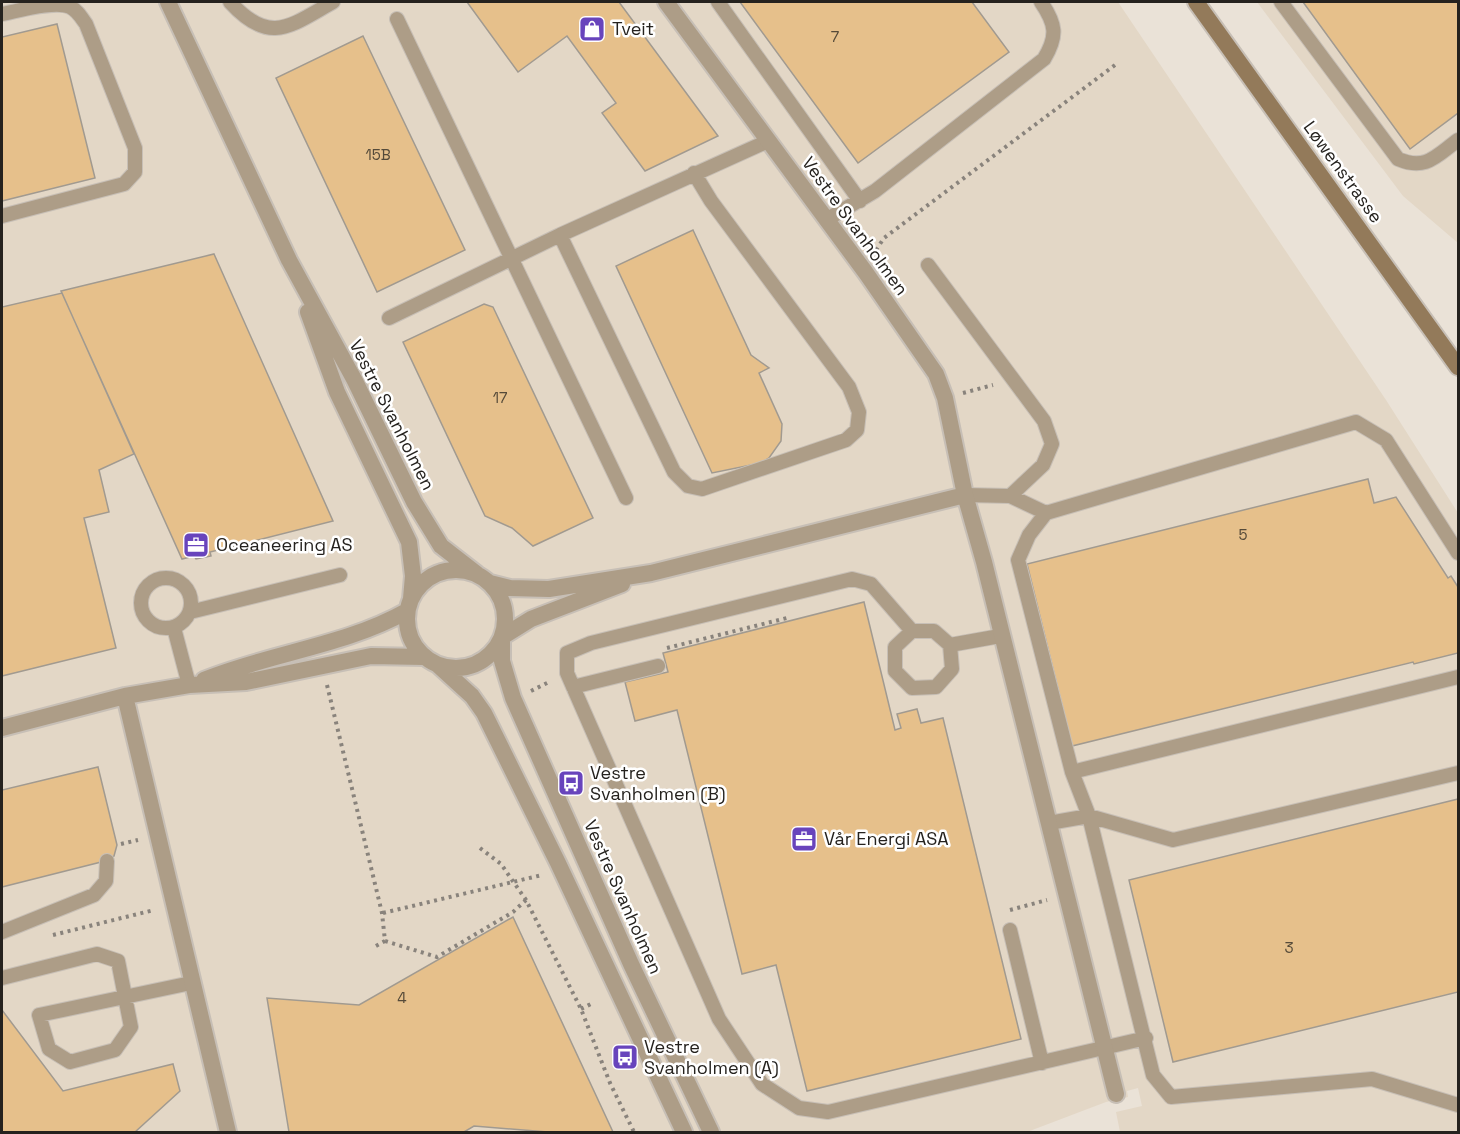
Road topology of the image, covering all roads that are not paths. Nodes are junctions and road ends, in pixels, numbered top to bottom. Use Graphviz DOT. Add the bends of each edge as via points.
graph roads {
  1 [pos="168,2"];
  2 [pos="230,2"];
  3 [pos="333,2"];
  4 [pos="666,2"];
  5 [pos="718,2"];
  6 [pos="1041,2"];
  7 [pos="1196,2"];
  8 [pos="1281,2"];
  9 [pos="2,14"];
  10 [pos="397,19"];
  11 [pos="1458,140"];
  12 [pos="768,141"];
  13 [pos="694,173"];
  14 [pos="860,201"];
  15 [pos="2,216"];
  16 [pos="826,220"];
  17 [pos="560,235"];
  18 [pos="513,258"];
  19 [pos="289,260"];
  20 [pos="928,265"];
  21 [pos="389,318"];
  22 [pos="1458,367"];
  23 [pos="965,495"];
  24 [pos="1010,496"];
  25 [pos="626,498"];
  26 [pos="1046,513"];
  27 [pos="1458,553"];
  28 [pos="651,573"];
  29 [pos="340,575"];
  30 [pos="484,579"];
  31 [pos="409,605"];
  32 [pos="190,612"];
  33 [pos="174,628"];
  34 [pos="912,631"];
  35 [pos="1000,636"];
  36 [pos="502,638"];
  37 [pos="950,645"];
  38 [pos="431,661"];
  39 [pos="658,666"];
  40 [pos="1458,677"];
  41 [pos="189,686"];
  42 [pos="573,687"];
  43 [pos="125,696"];
  44 [pos="2,728"];
  45 [pos="1072,772"];
  46 [pos="1458,773"];
  47 [pos="1089,816"];
  48 [pos="1049,823"];
  49 [pos="107,861"];
  50 [pos="3,930"];
  51 [pos="1010,930"];
  52 [pos="2,978"];
  53 [pos="191,983"];
  54 [pos="125,997"];
  55 [pos="1146,1038"];
  56 [pos="1104,1048"];
  57 [pos="1042,1063"];
  58 [pos="1116,1094"];
  59 [pos="1458,1105"];
  60 [pos="228,1132"];
  61 [pos="684,1132"];
  62 [pos="711,1132"];
  1 -- 19 [label="street, Vestre Svanholmen"];
  2 -- 3 [label="lane" via="256,24 269,29 287,27"];
  4 -- 12 [label="street, Vestre Svanholmen"];
  5 -- 14 [label="lane"];
  6 -- 14 [label="lane" via="1054,29 1054,42 1044,59"];
  7 -- 22 [label="main road, Løwenstrasse"];
  8 -- 11 [label="lane" via="1398,159 1414,166 1427,163"];
  9 -- 15 [label="lane" via="57,5 77,11 86,24 135,148 135,172 124,184"];
  10 -- 18 [label="lane"];
  12 -- 13 [label="lane"];
  12 -- 16 [label="street, Vestre Svanholmen"];
  13 -- 17 [label="lane"];
  13 -- 17 [label="lane" via="849,387 859,412 857,430 846,440 702,489 688,486 674,472"];
  14 -- 16 [label="lane"];
  16 -- 23 [label="street, Vestre Svanholmen" via="936,374 945,398"];
  17 -- 18 [label="lane"];
  18 -- 21 [label="lane"];
  18 -- 25 [label="lane"];
  19 -- 30 [label="street, Vestre Svanholmen" via="430,532 441,546"];
  19 -- 31 [label="street, Vestre Svanholmen" via="337,392 409,542 413,576"];
  20 -- 24 [label="lane" via="1044,421 1052,444 1043,465"];
  23 -- 24 [label="lane"];
  23 -- 28 [label="street"];
  23 -- 35 [label="street, Vestre Svanholmen"];
  24 -- 26 [label="lane"];
  26 -- 27 [label="lane" via="1356,422 1386,440"];
  26 -- 45 [label="lane" via="1029,535 1018,560"];
  28 -- 30 [label="street" via="549,589 510,588"];
  28 -- 36 [label="street" via="555,608"];
  29 -- 32 [label="lane"];
  30 -- 31 [label="street" via="454,570 432,576 419,586"];
  30 -- 36 [label="street" via="499,595 505,609"];
  31 -- 38 [label="street" via="410,636"];
  31 -- 41 [label="street" via="363,632 241,665"];
  32 -- 33 [label="lane"];
  32 -- 33 [label="lane" via="191,597 183,584 169,578 148,585 140,606 146,620 159,628"];
  33 -- 41 [label="lane"];
  34 -- 37 [label="lane" via="934,631"];
  34 -- 37 [label="lane" via="895,647 895,671 912,688 936,687 952,669"];
  34 -- 42 [label="lane" via="871,584 852,579 591,643 567,653 567,673"];
  35 -- 37 [label="lane"];
  35 -- 48 [label="street, Vestre Svanholmen"];
  36 -- 38 [label="street" via="488,657 468,668 453,669"];
  36 -- 62 [label="street, Vestre Svanholmen" via="502,661 513,698 631,964"];
  38 -- 41 [label="street" via="371,656 246,682"];
  38 -- 61 [label="street" via="472,696 484,713"];
  39 -- 42 [label="lane"];
  40 -- 45 [label="lane"];
  41 -- 43 [label="street"];
  42 -- 57 [label="lane" via="719,1019 762,1084 799,1108 828,1112"];
  43 -- 44 [label="street"];
  43 -- 53 [label="street"];
  45 -- 47 [label="lane"];
  46 -- 47 [label="lane" via="1173,840"];
  47 -- 48 [label="lane"];
  47 -- 55 [label="lane"];
  48 -- 56 [label="street, Vestre Svanholmen"];
  49 -- 50 [label="lane" via="106,881 94,895"];
  51 -- 57 [label="lane"];
  52 -- 54 [label="lane" via="97,954 118,961"];
  53 -- 54 [label="lane"];
  53 -- 60 [label="street"];
  54 -- 54 [label="lane" via="39,1015 49,1049 70,1062 115,1050 131,1027"];
  55 -- 56 [label="lane"];
  55 -- 59 [label="lane" via="1154,1075 1172,1097 1372,1079"];
  56 -- 57 [label="lane"];
  56 -- 58 [label="street, Vestre Svanholmen"];
}
